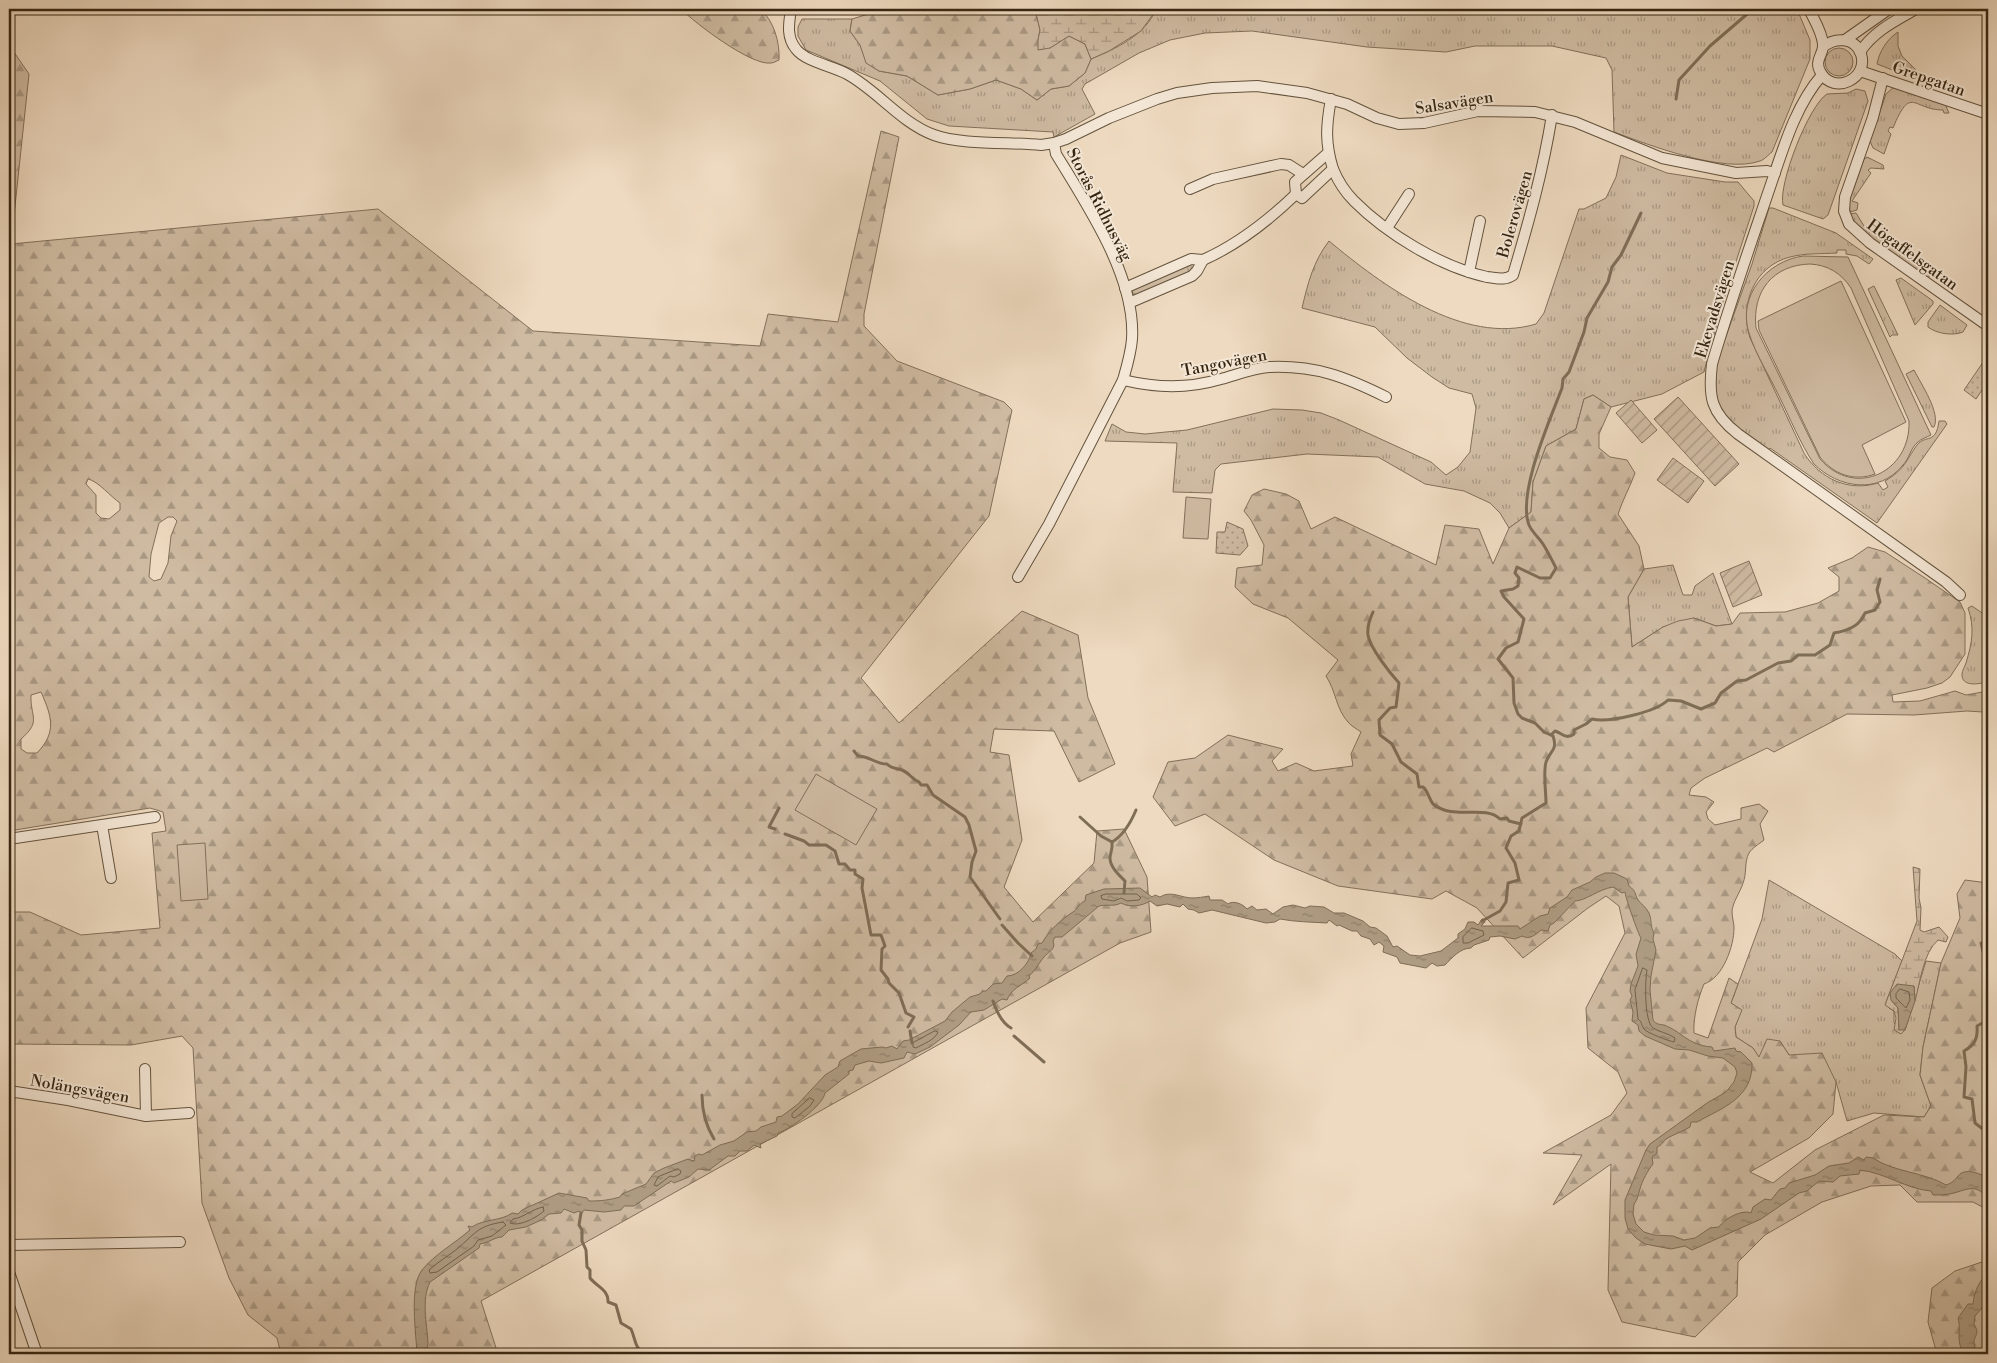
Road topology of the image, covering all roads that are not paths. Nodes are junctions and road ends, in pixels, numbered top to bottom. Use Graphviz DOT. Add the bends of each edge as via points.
graph roads {
  1 [pos="791,9"];
  2 [pos="1809,9"];
  3 [pos="1889,9"];
  4 [pos="1916,9"];
  5 [pos="1845,40"];
  6 [pos="1823,47"];
  7 [pos="1860,52"];
  8 [pos="1860,71"];
  9 [pos="1822,76"];
  10 [pos="1883,78"];
  11 [pos="1331,99"];
  12 [pos="1988,114"];
  13 [pos="1552,115"];
  14 [pos="1054,143"];
  15 [pos="1328,153"];
  16 [pos="1333,169"];
  17 [pos="1775,173"];
  18 [pos="1303,174"];
  19 [pos="1190,189"];
  20 [pos="1296,194"];
  21 [pos="1409,194"];
  22 [pos="1480,222"];
  23 [pos="1387,228"];
  24 [pos="1203,260"];
  25 [pos="1469,272"];
  26 [pos="1125,288"];
  27 [pos="1129,303"];
  28 [pos="1988,326"];
  29 [pos="1123,380"];
  30 [pos="1386,397"];
  31 [pos="1018,577"];
  32 [pos="1960,595"];
  33 [pos="155,817"];
  34 [pos="102,825"];
  35 [pos="9,839"];
  36 [pos="111,878"];
  37 [pos="144,1069"];
  38 [pos="9,1091"];
  39 [pos="189,1113"];
  40 [pos="146,1116"];
  41 [pos="180,1242"];
  42 [pos="9,1245"];
  43 [pos="9,1272"];
  44 [pos="37,1354"];
  1 -- 14 [label="street, Storås Ridhusväg" via="790,38 798,52 852,76 925,131 958,140"];
  2 -- 6 [label="street"];
  3 -- 5 [label="street"];
  4 -- 7 [label="street" via="1879,31"];
  5 -- 6 [label="street" via="1833,41"];
  5 -- 7 [label="street"];
  6 -- 9 [label="street" via="1818,58"];
  7 -- 8 [label="street"];
  8 -- 9 [label="street" via="1856,78 1842,84"];
  8 -- 10 [label="street, Grepgatan"];
  9 -- 17 [label="street, Ekevadsvägen" via="1801,106"];
  10 -- 12 [label="street, Grepgatan"];
  10 -- 28 [label="street, Högaffelsgatan" via="1845,197 1846,218 1853,229 1870,243"];
  11 -- 13 [label="street, Salsavägen" via="1399,124 1424,123 1478,110 1522,110"];
  11 -- 14 [label="street, Salsavägen" via="1257,86 1189,91 1143,103"];
  11 -- 15 [label="street, Bolerovägen" via="1326,138"];
  13 -- 17 [label="street, Salsavägen" via="1593,128 1662,158 1736,173"];
  13 -- 25 [label="street, Bolerovägen" via="1544,166 1513,275 1503,280"];
  14 -- 26 [label="street, Storås Ridhusväg" via="1056,154 1100,229"];
  15 -- 16 [label="street, Bolerovägen"];
  15 -- 18 [label="street"];
  16 -- 20 [label="street" via="1302,198"];
  16 -- 23 [label="street, Bolerovägen" via="1354,201"];
  17 -- 32 [label="street, Ekevadsvägen" via="1712,364 1713,406 1731,429"];
  18 -- 19 [label="street" via="1281,164 1213,179"];
  18 -- 20 [label="street" via="1295,182"];
  20 -- 24 [label="street" via="1256,230"];
  21 -- 23 [label="street"];
  22 -- 25 [label="street, Bolerovägen"];
  23 -- 25 [label="street, Bolerovägen" via="1417,248"];
  24 -- 26 [label="street" via="1191,259"];
  24 -- 27 [label="street" via="1192,276"];
  26 -- 27 [label="street, Storås Ridhusväg"];
  27 -- 29 [label="street, Storås Ridhusväg" via="1132,337"];
  29 -- 30 [label="street, Tangovägen" via="1182,387 1267,367 1302,367 1339,375"];
  29 -- 31 [label="street, Storås Ridhusväg"];
  33 -- 34 [label="street"];
  34 -- 35 [label="street"];
  34 -- 36 [label="street"];
  37 -- 40 [label="street, Nolängsvägen"];
  38 -- 40 [label="street, Nolängsvägen"];
  39 -- 40 [label="street, Nolängsvägen"];
  41 -- 42 [label="street"];
  43 -- 44 [label="street"];
}
